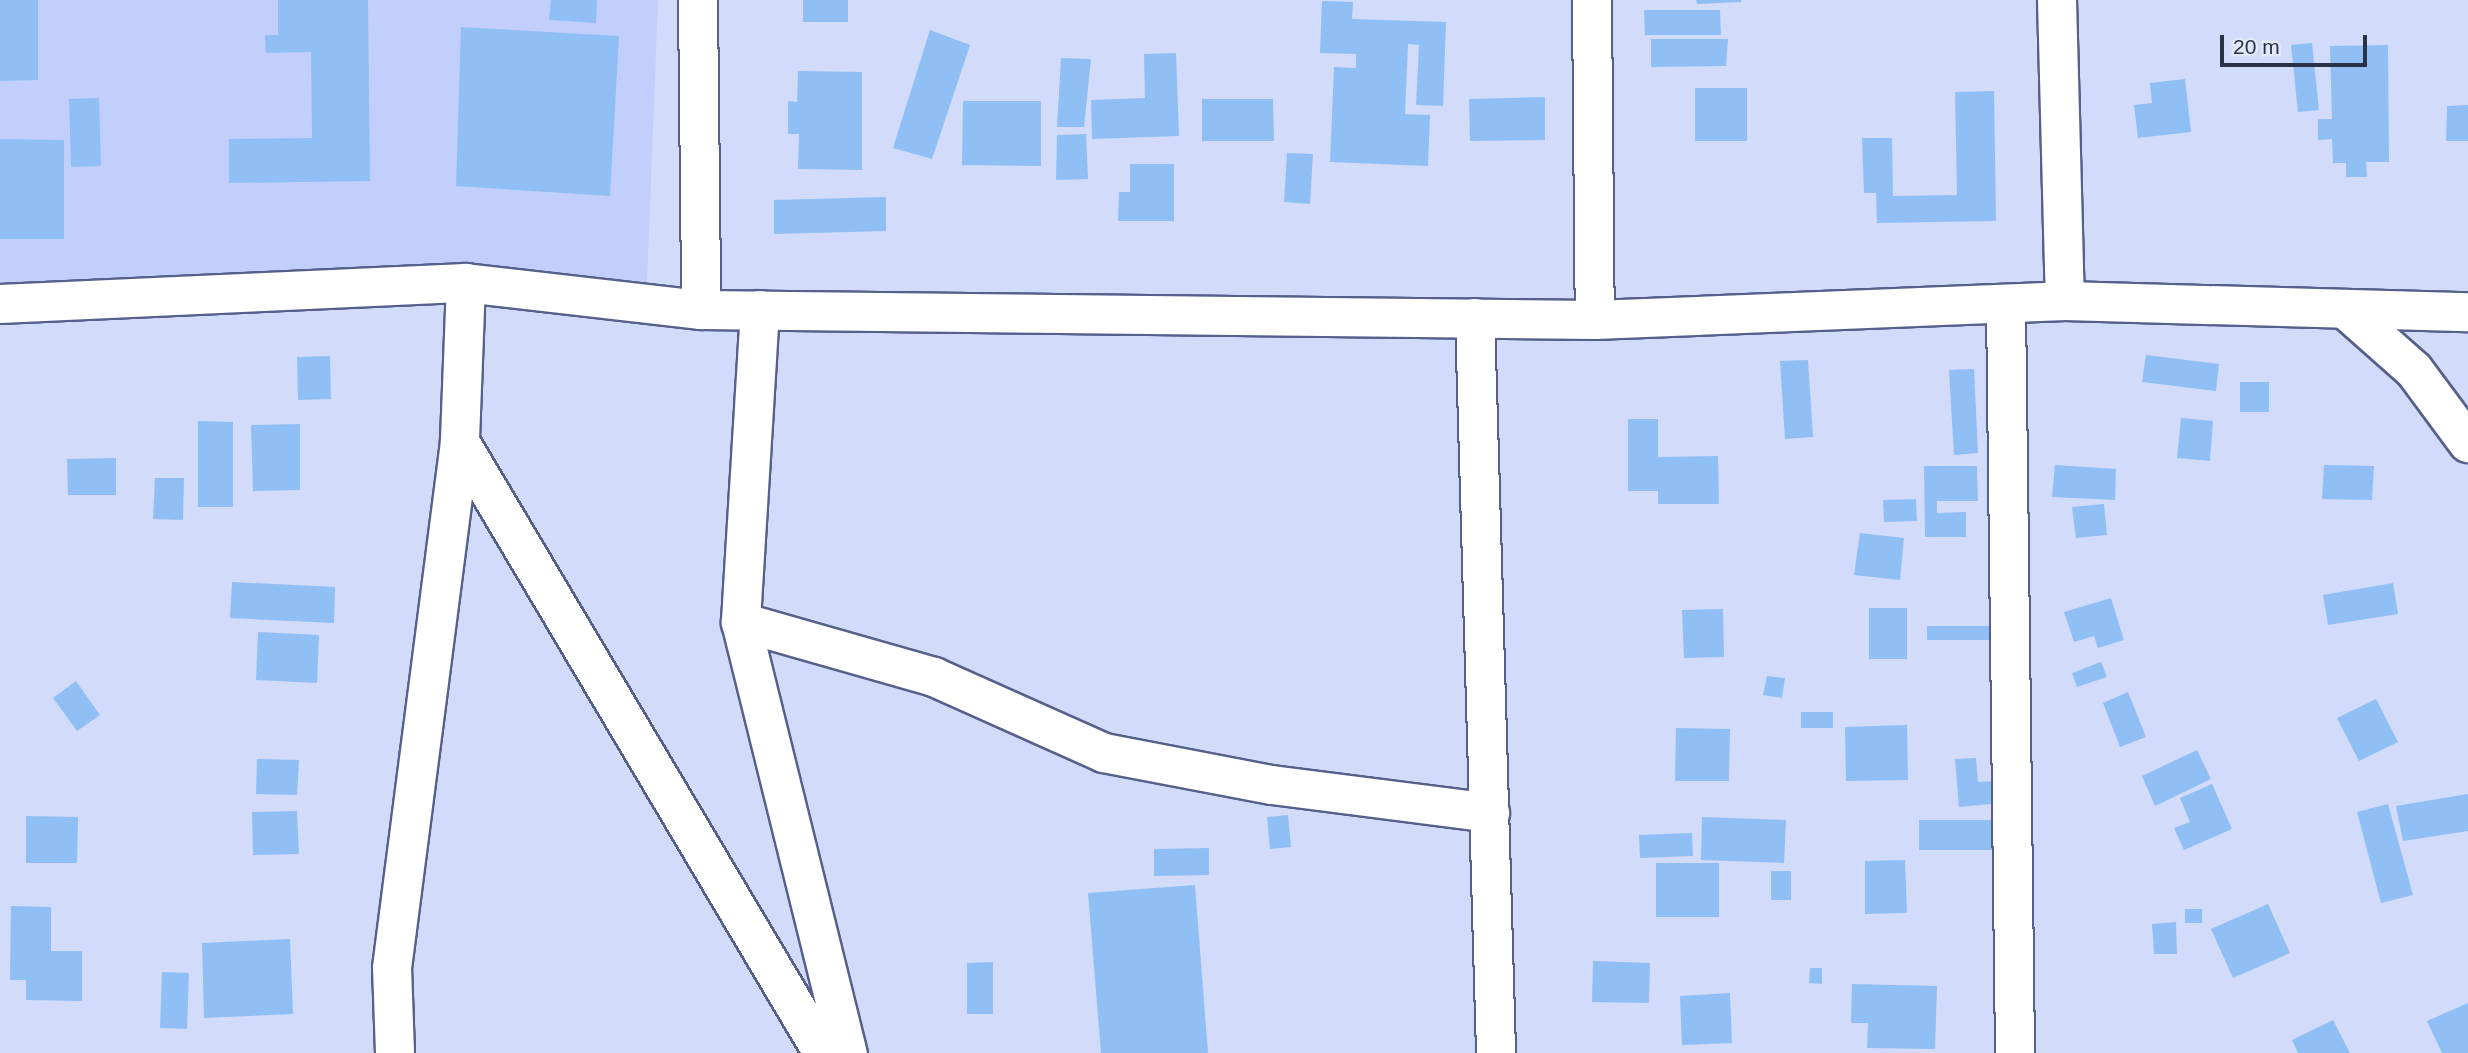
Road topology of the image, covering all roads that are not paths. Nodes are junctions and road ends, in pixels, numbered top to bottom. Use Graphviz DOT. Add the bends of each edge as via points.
graph roads {
  1 [pos="698,0"];
  2 [pos="1592,0"];
  3 [pos="2057,0"];
  4 [pos="466,283"];
  5 [pos="2065,301"];
  6 [pos="0,304"];
  7 [pos="2006,304"];
  8 [pos="2345,309"];
  9 [pos="701,310"];
  10 [pos="760,310"];
  11 [pos="2468,312"];
  12 [pos="1475,318"];
  13 [pos="1595,320"];
  14 [pos="460,442"];
  15 [pos="2468,443"];
  16 [pos="741,622"];
  17 [pos="1490,813"];
  18 [pos="395,1053"];
  19 [pos="823,1053"];
  20 [pos="848,1053"];
  21 [pos="1496,1053"];
  22 [pos="2015,1053"];
  1 -- 9 [label="street"];
  2 -- 13 [label="street"];
  3 -- 5 [label="street"];
  4 -- 6 [label="street"];
  4 -- 9 [label="street"];
  4 -- 14 [label="street"];
  5 -- 7 [label="street"];
  5 -- 8 [label="street"];
  7 -- 13 [label="street"];
  7 -- 22 [label="street"];
  8 -- 11 [label="street"];
  8 -- 15 [label="street" via="2414,370"];
  9 -- 10 [label="street"];
  10 -- 12 [label="street"];
  10 -- 16 [label="street"];
  12 -- 13 [label="street"];
  12 -- 17 [label="street"];
  14 -- 18 [label="street" via="392,968"];
  14 -- 19 [label="street"];
  16 -- 17 [label="street" via="934,677 1104,753 1272,785"];
  16 -- 20 [label="street"];
  17 -- 21 [label="street"];
}
